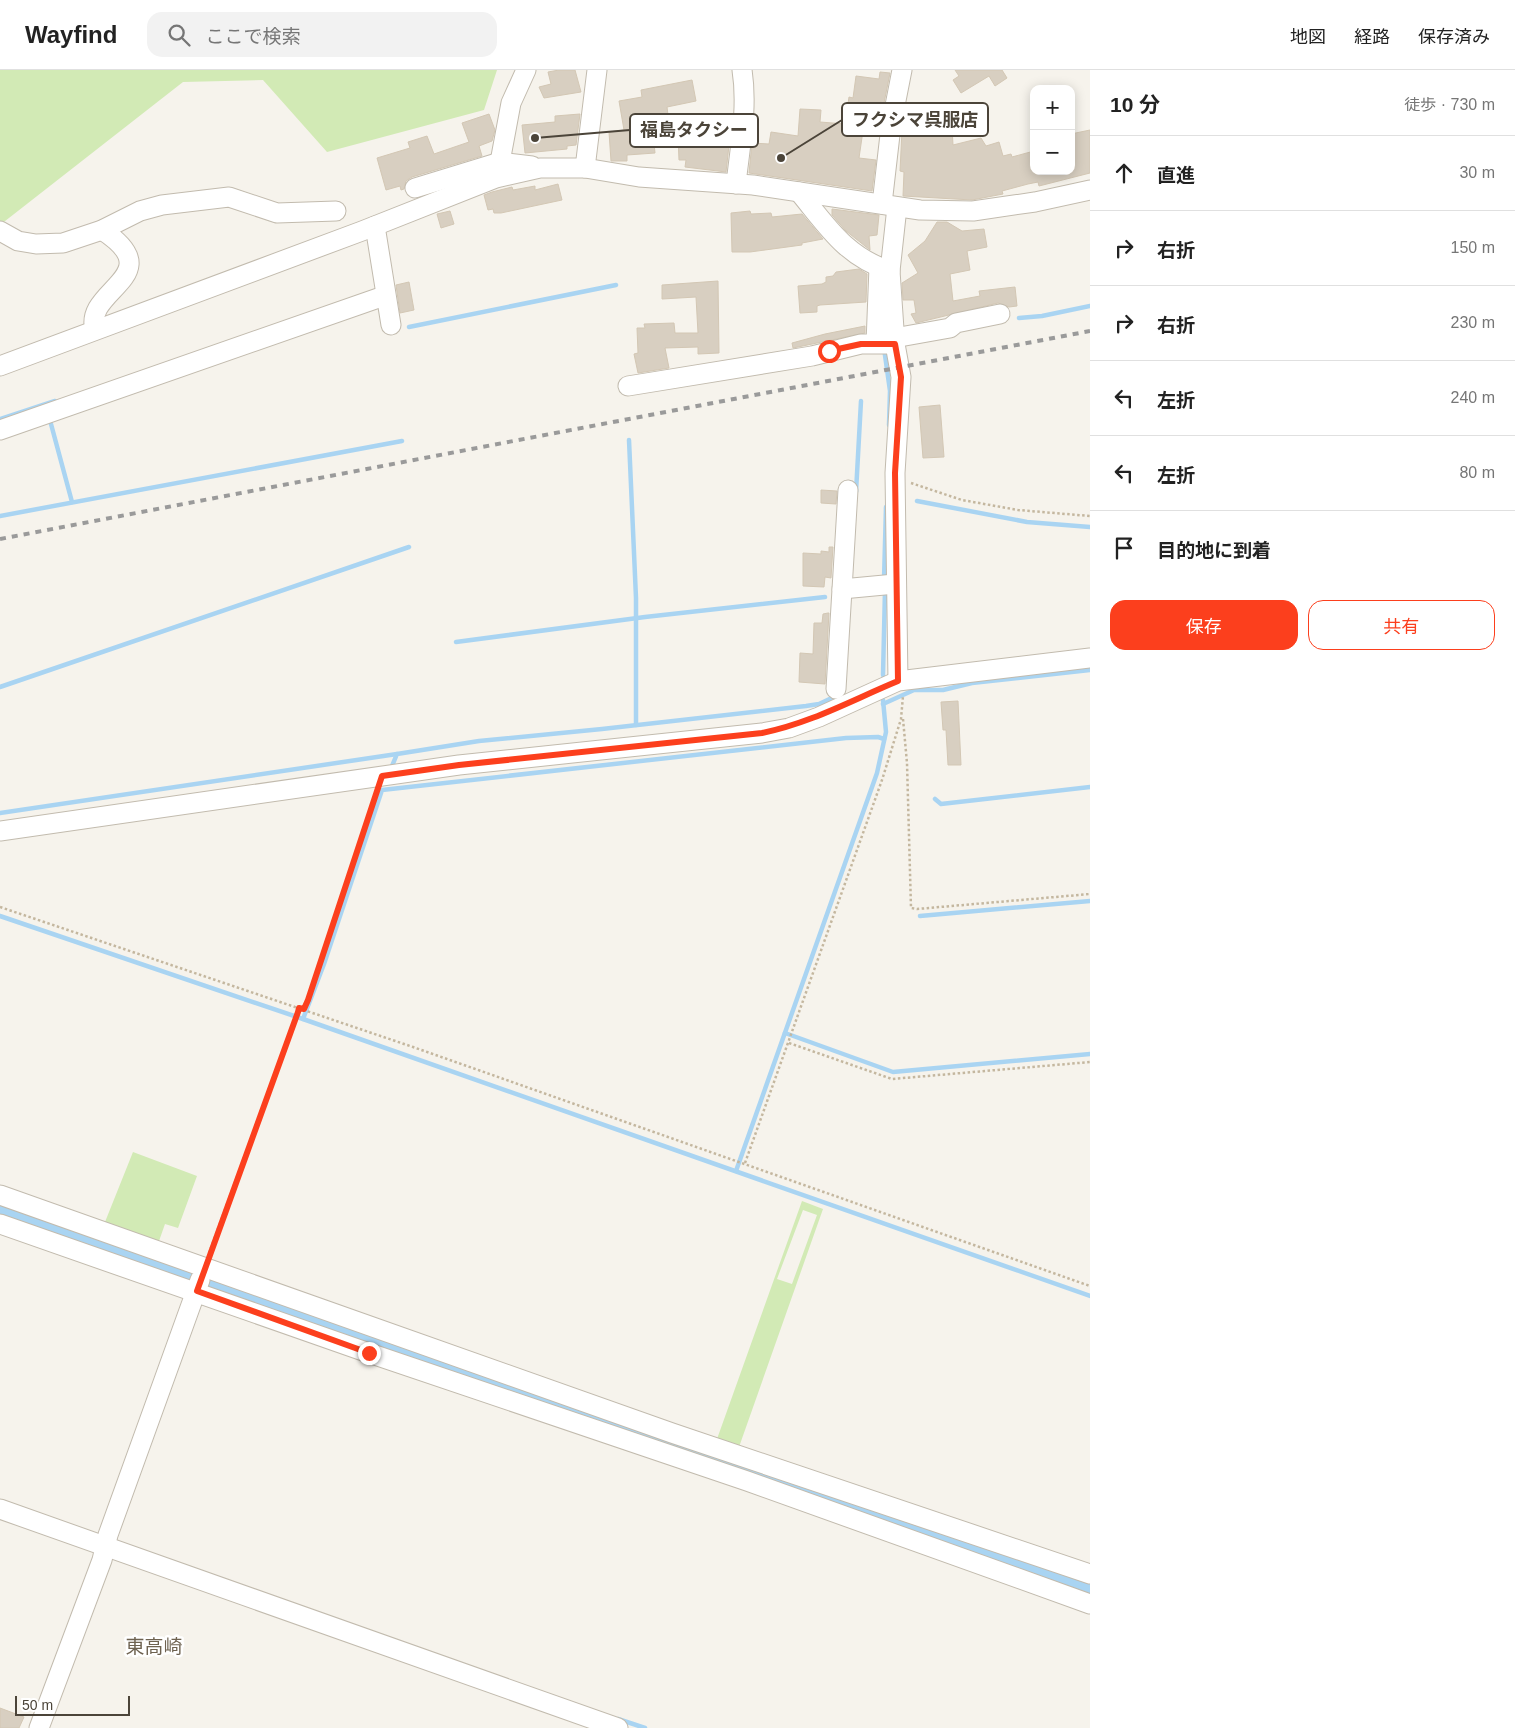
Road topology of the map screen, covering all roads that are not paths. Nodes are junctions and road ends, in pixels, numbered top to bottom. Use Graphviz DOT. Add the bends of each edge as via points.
graph roads {
  1 [pos="526,70"];
  2 [pos="597,70"];
  3 [pos="742,70"];
  4 [pos="902,70"];
  5 [pos="500,162"];
  6 [pos="540,168"];
  7 [pos="585,168"];
  8 [pos="736,184"];
  9 [pos="415,188"];
  10 [pos="1090,190"];
  11 [pos="799,192"];
  12 [pos="890,206"];
  13 [pos="336,211"];
  14 [pos="375,226"];
  15 [pos="102,230"];
  16 [pos="0,231"];
  17 [pos="884,269"];
  18 [pos="384,296"];
  19 [pos="1000,314"];
  20 [pos="391,325"];
  21 [pos="95,330"];
  22 [pos="887,342"];
  23 [pos="0,366"];
  24 [pos="628,386"];
  25 [pos="0,430"];
  26 [pos="848,490"];
  27 [pos="888,584"];
  28 [pos="847,588"];
  29 [pos="1090,658"];
  30 [pos="898,681"];
  31 [pos="836,689"];
  32 [pos="0,831"];
  33 [pos="0,1195"];
  34 [pos="0,1224"];
  35 [pos="201,1279"];
  36 [pos="374,1340"];
  37 [pos="0,1509"];
  38 [pos="937,1536"];
  39 [pos="106,1541"];
  40 [pos="1090,1574"];
  41 [pos="1090,1604"];
  42 [pos="40,1728"];
  43 [pos="618,1728"];
  1 -- 5 [label="street" via="511,102"];
  2 -- 7 [label="street"];
  3 -- 8 [label="street" via="744,116"];
  4 -- 12 [label="street" via="891,126"];
  5 -- 6 [label="street"];
  5 -- 9 [label="street"];
  6 -- 7 [label="street"];
  6 -- 14 [label="street" via="496,178"];
  7 -- 8 [label="street" via="639,177"];
  8 -- 11 [label="street"];
  10 -- 12 [label="street" via="973,211"];
  11 -- 12 [label="street"];
  11 -- 17 [label="street" via="842,245"];
  12 -- 17 [label="street"];
  13 -- 15 [label="street" via="278,213 229,197 204,199 162,204"];
  14 -- 18 [label="street"];
  14 -- 21 [label="street"];
  15 -- 16 [label="street" via="63,243 36,244 18,241"];
  15 -- 21 [label="street" via="125,248 129,267 96,312 92,322"];
  17 -- 22 [label="street"];
  18 -- 20 [label="street"];
  18 -- 25 [label="street"];
  19 -- 22 [label="street"];
  21 -- 23 [label="street"];
  22 -- 24 [label="street"];
  22 -- 27 [label="street" via="901,377"];
  26 -- 28 [label="street"];
  27 -- 28 [label="street"];
  27 -- 30 [label="street"];
  28 -- 31 [label="street"];
  29 -- 30 [label="street"];
  30 -- 32 [label="street" via="819,717 762,733 459,765"];
  33 -- 35 [label="street"];
  34 -- 35 [label="street"];
  35 -- 36 [label="street"];
  35 -- 36 [label="street"];
  35 -- 39 [label="street"];
  36 -- 38 [label="street" via="672,1432"];
  36 -- 38 [label="street" via="737,1478"];
  37 -- 39 [label="street"];
  38 -- 40 [label="street"];
  38 -- 41 [label="street"];
  39 -- 42 [label="street"];
  39 -- 43 [label="street"];
}
